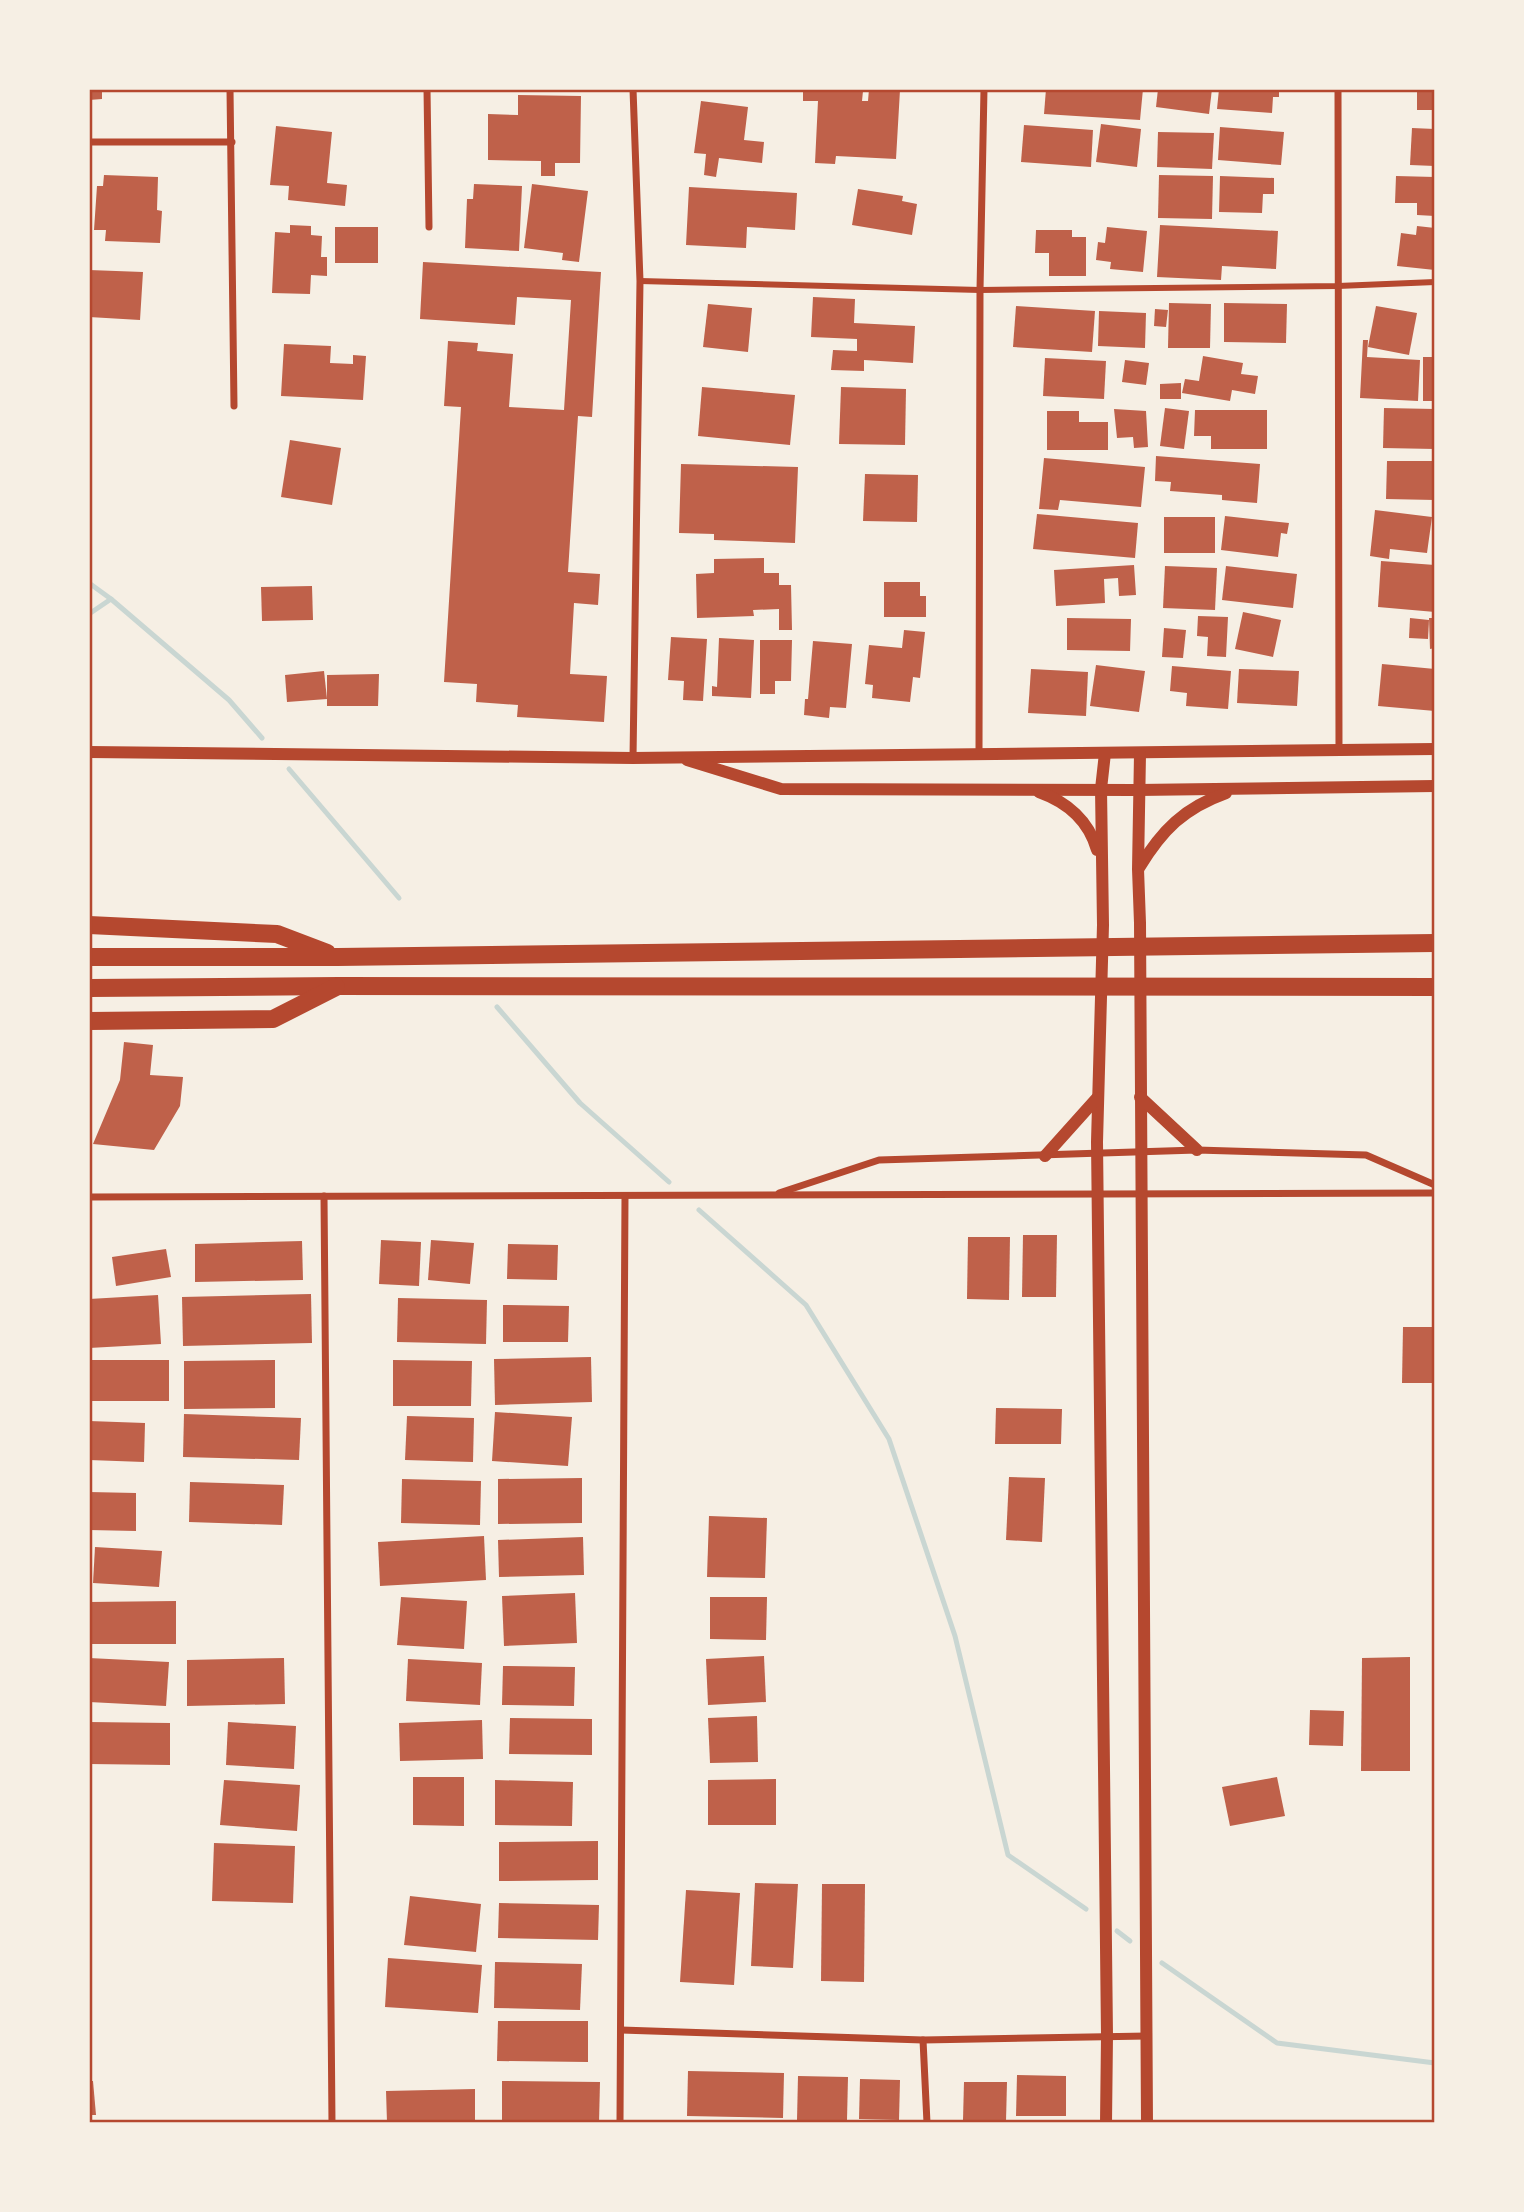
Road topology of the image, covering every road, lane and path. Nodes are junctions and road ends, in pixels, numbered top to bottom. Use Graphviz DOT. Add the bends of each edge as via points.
graph roads {
  1 [pos="230,89"];
  2 [pos="427,89"];
  3 [pos="633,89"];
  4 [pos="984,89"];
  5 [pos="1338,89"];
  6 [pos="89,142"];
  7 [pos="232,142"];
  8 [pos="429,227"];
  9 [pos="640,281"];
  10 [pos="1435,282"];
  11 [pos="1338,286"];
  12 [pos="980,290"];
  13 [pos="234,405"];
  14 [pos="1339,749"];
  15 [pos="1435,749"];
  16 [pos="89,751"];
  17 [pos="979,753"];
  18 [pos="1105,753"];
  19 [pos="1139,754"];
  20 [pos="676,756"];
  21 [pos="634,758"];
  22 [pos="1435,786"];
  23 [pos="1030,788"];
  24 [pos="1101,789"];
  25 [pos="1138,790"];
  26 [pos="1236,790"];
  27 [pos="1101,864"];
  28 [pos="1138,869"];
  29 [pos="89,925"];
  30 [pos="1435,943"];
  31 [pos="89,957"];
  32 [pos="338,957"];
  33 [pos="339,986"];
  34 [pos="1435,987"];
  35 [pos="89,988"];
  36 [pos="89,1021"];
  37 [pos="1140,1097"];
  38 [pos="1097,1098"];
  39 [pos="1197,1150"];
  40 [pos="1140,1152"];
  41 [pos="1097,1154"];
  42 [pos="1045,1156"];
  43 [pos="1435,1185"];
  44 [pos="1435,1193"];
  45 [pos="1141,1194"];
  46 [pos="324,1196"];
  47 [pos="625,1196"];
  48 [pos="772,1196"];
  49 [pos="1098,1196"];
  50 [pos="89,1197"];
  51 [pos="621,2030"];
  52 [pos="1107,2036"];
  53 [pos="1147,2036"];
  54 [pos="923,2040"];
  55 [pos="332,2123"];
  56 [pos="620,2123"];
  57 [pos="927,2123"];
  58 [pos="1106,2123"];
  59 [pos="1147,2123"];
  1 -- 7 [label="street"];
  2 -- 8 [label="street"];
  3 -- 9 [label="street"];
  4 -- 12 [label="street"];
  5 -- 11 [label="street"];
  6 -- 7 [label="street"];
  7 -- 13 [label="street"];
  9 -- 12 [label="street"];
  9 -- 21 [label="street"];
  10 -- 11 [label="street"];
  11 -- 12 [label="street"];
  11 -- 14 [label="street"];
  12 -- 17 [label="street"];
  14 -- 15 [label="street"];
  14 -- 19 [label="street"];
  16 -- 21 [label="street"];
  17 -- 18 [label="street"];
  17 -- 20 [label="street"];
  18 -- 19 [label="street"];
  18 -- 24 [label="street"];
  19 -- 25 [label="street"];
  20 -- 21 [label="street"];
  20 -- 23 [label="street" via="781,789"];
  22 -- 26 [label="street"];
  23 -- 24 [label="street"];
  23 -- 27 [label="street" via="1056,798 1078,815 1093,838"];
  24 -- 25 [label="street"];
  24 -- 27 [label="street"];
  25 -- 26 [label="street"];
  25 -- 28 [label="street"];
  26 -- 28 [label="street" via="1206,800 1178,818 1155,841"];
  27 -- 38 [label="street"];
  28 -- 37 [label="street"];
  29 -- 32 [label="main road" via="277,934"];
  30 -- 32 [label="main road"];
  31 -- 32 [label="main road"];
  33 -- 34 [label="main road"];
  33 -- 35 [label="main road"];
  33 -- 36 [label="main road" via="273,1018"];
  37 -- 39 [label="street"];
  37 -- 40 [label="street"];
  38 -- 41 [label="street"];
  38 -- 42 [label="street"];
  39 -- 40 [label="street"];
  39 -- 43 [label="street" via="1366,1155"];
  40 -- 41 [label="street"];
  40 -- 45 [label="street"];
  41 -- 42 [label="street"];
  41 -- 49 [label="street"];
  42 -- 48 [label="street" via="879,1160"];
  44 -- 45 [label="street"];
  45 -- 49 [label="street"];
  45 -- 53 [label="street"];
  46 -- 47 [label="street"];
  46 -- 50 [label="street"];
  46 -- 55 [label="street"];
  47 -- 48 [label="street"];
  47 -- 51 [label="street"];
  48 -- 49 [label="street"];
  49 -- 52 [label="street"];
  51 -- 54 [label="street"];
  51 -- 56 [label="street"];
  52 -- 53 [label="street"];
  52 -- 54 [label="street"];
  52 -- 58 [label="street"];
  53 -- 59 [label="street"];
  54 -- 57 [label="street"];
}
